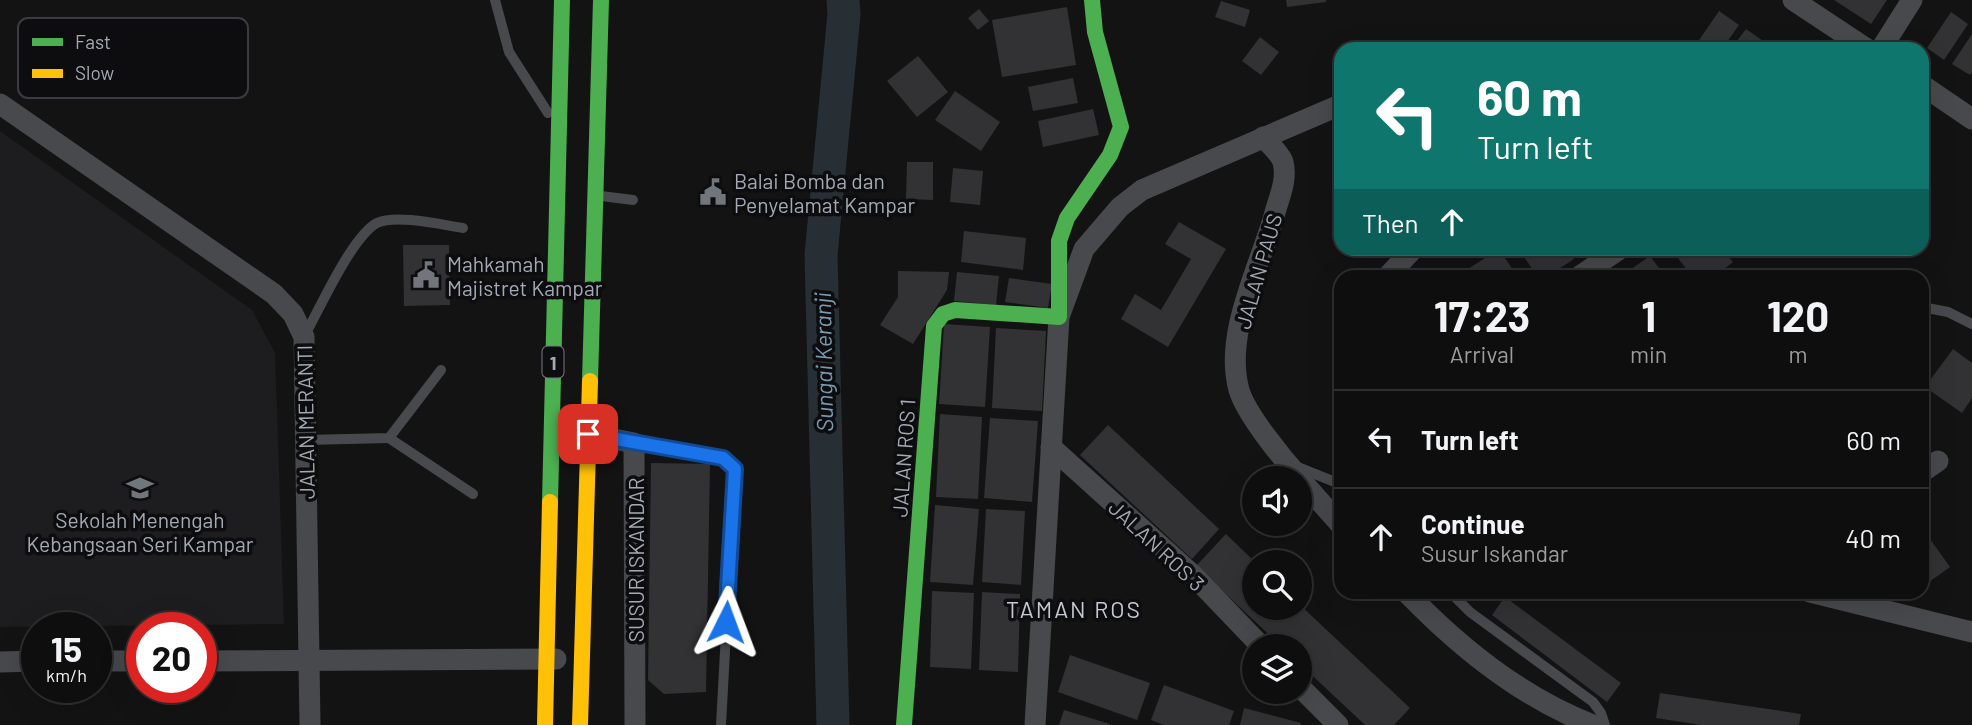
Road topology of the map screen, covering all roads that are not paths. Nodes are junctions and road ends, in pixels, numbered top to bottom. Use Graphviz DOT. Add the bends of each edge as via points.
graph roads {
  1 [pos="495,0"];
  2 [pos="562,0"];
  3 [pos="601,0"];
  4 [pos="1092,0"];
  5 [pos="1793,0"];
  6 [pos="1912,0"];
  7 [pos="1856,42"];
  8 [pos="1885,42"];
  9 [pos="1929,90"];
  10 [pos="0,104"];
  11 [pos="1334,107"];
  12 [pos="1972,119"];
  13 [pos="558,129"];
  14 [pos="1263,137"];
  15 [pos="589,194"];
  16 [pos="633,200"];
  17 [pos="463,228"];
  18 [pos="1407,256"];
  19 [pos="1609,256"];
  20 [pos="1394,270"];
  21 [pos="1589,270"];
  22 [pos="1929,308"];
  23 [pos="1059,317"];
  24 [pos="1972,324"];
  25 [pos="304,337"];
  26 [pos="441,370"];
  27 [pos="588,434"];
  28 [pos="390,438"];
  29 [pos="306,440"];
  30 [pos="634,443"];
  31 [pos="1051,447"];
  32 [pos="1290,466"];
  33 [pos="1312,477"];
  34 [pos="1334,483"];
  35 [pos="1312,492"];
  36 [pos="473,494"];
  37 [pos="1334,517"];
  38 [pos="1413,599"];
  39 [pos="1457,599"];
  40 [pos="1838,599"];
  41 [pos="1972,632"];
  42 [pos="1250,634"];
  43 [pos="546,659"];
  44 [pos="308,660"];
  45 [pos="582,660"];
  46 [pos="21,661"];
  47 [pos="217,661"];
  48 [pos="0,662"];
  49 [pos="1312,699"];
  50 [pos="310,725"];
  51 [pos="545,725"];
  52 [pos="580,725"];
  53 [pos="635,725"];
  54 [pos="721,725"];
  55 [pos="904,725"];
  56 [pos="1035,725"];
  57 [pos="1338,725"];
  58 [pos="1593,725"];
  59 [pos="1605,725"];
  1 -- 13 [label="lane" via="509,52"];
  2 -- 13 [label="main road, 1"];
  3 -- 15 [label="main road, 1"];
  4 -- 23 [label="main road" via="1095,32 1121,127 1110,155 1067,218 1059,241"];
  5 -- 7 [label="street"];
  6 -- 8 [label="street"];
  9 -- 12 [label="street"];
  10 -- 25 [label="street, JALAN MERANTI" via="274,294 293,314"];
  11 -- 14 [label="street"];
  13 -- 43 [label="main road, 1" via="563,191"];
  14 -- 23 [label="street" via="1142,190 1120,207 1084,249"];
  14 -- 32 [label="street, JALAN PAUS" via="1282,159 1285,177 1241,315 1236,360 1240,391"];
  15 -- 16 [label="lane"];
  15 -- 27 [label="main road, 1"];
  17 -- 25 [label="lane" via="396,219 378,223 348,258"];
  18 -- 20 [label="street"];
  19 -- 21 [label="street"];
  22 -- 24 [label="lane"];
  23 -- 31 [label="street"];
  23 -- 55 [label="main road, JALAN ROS 1" via="956,310 943,314 934,326"];
  25 -- 29 [label="street, JALAN MERANTI"];
  26 -- 28 [label="lane"];
  27 -- 30 [label="street"];
  27 -- 45 [label="main road, 1"];
  28 -- 29 [label="lane"];
  28 -- 36 [label="lane"];
  29 -- 44 [label="street, JALAN MERANTI"];
  30 -- 53 [label="street, SUSUR ISKANDAR"];
  30 -- 54 [label="lane" via="723,458 735,469"];
  31 -- 42 [label="street, JALAN ROS 3" via="1193,575"];
  31 -- 56 [label="street"];
  33 -- 34 [label="lane"];
  35 -- 37 [label="street, JALAN PAUS"];
  38 -- 58 [label="street" via="1481,660 1541,702"];
  39 -- 59 [label="lane" via="1592,702"];
  40 -- 41 [label="street"];
  43 -- 44 [label="street"];
  43 -- 45 [label="street"];
  43 -- 51 [label="main road, 1"];
  44 -- 47 [label="street"];
  44 -- 50 [label="street, JALAN MERANTI"];
  45 -- 52 [label="main road, 1"];
  46 -- 48 [label="street"];
  49 -- 57 [label="street"];
}
